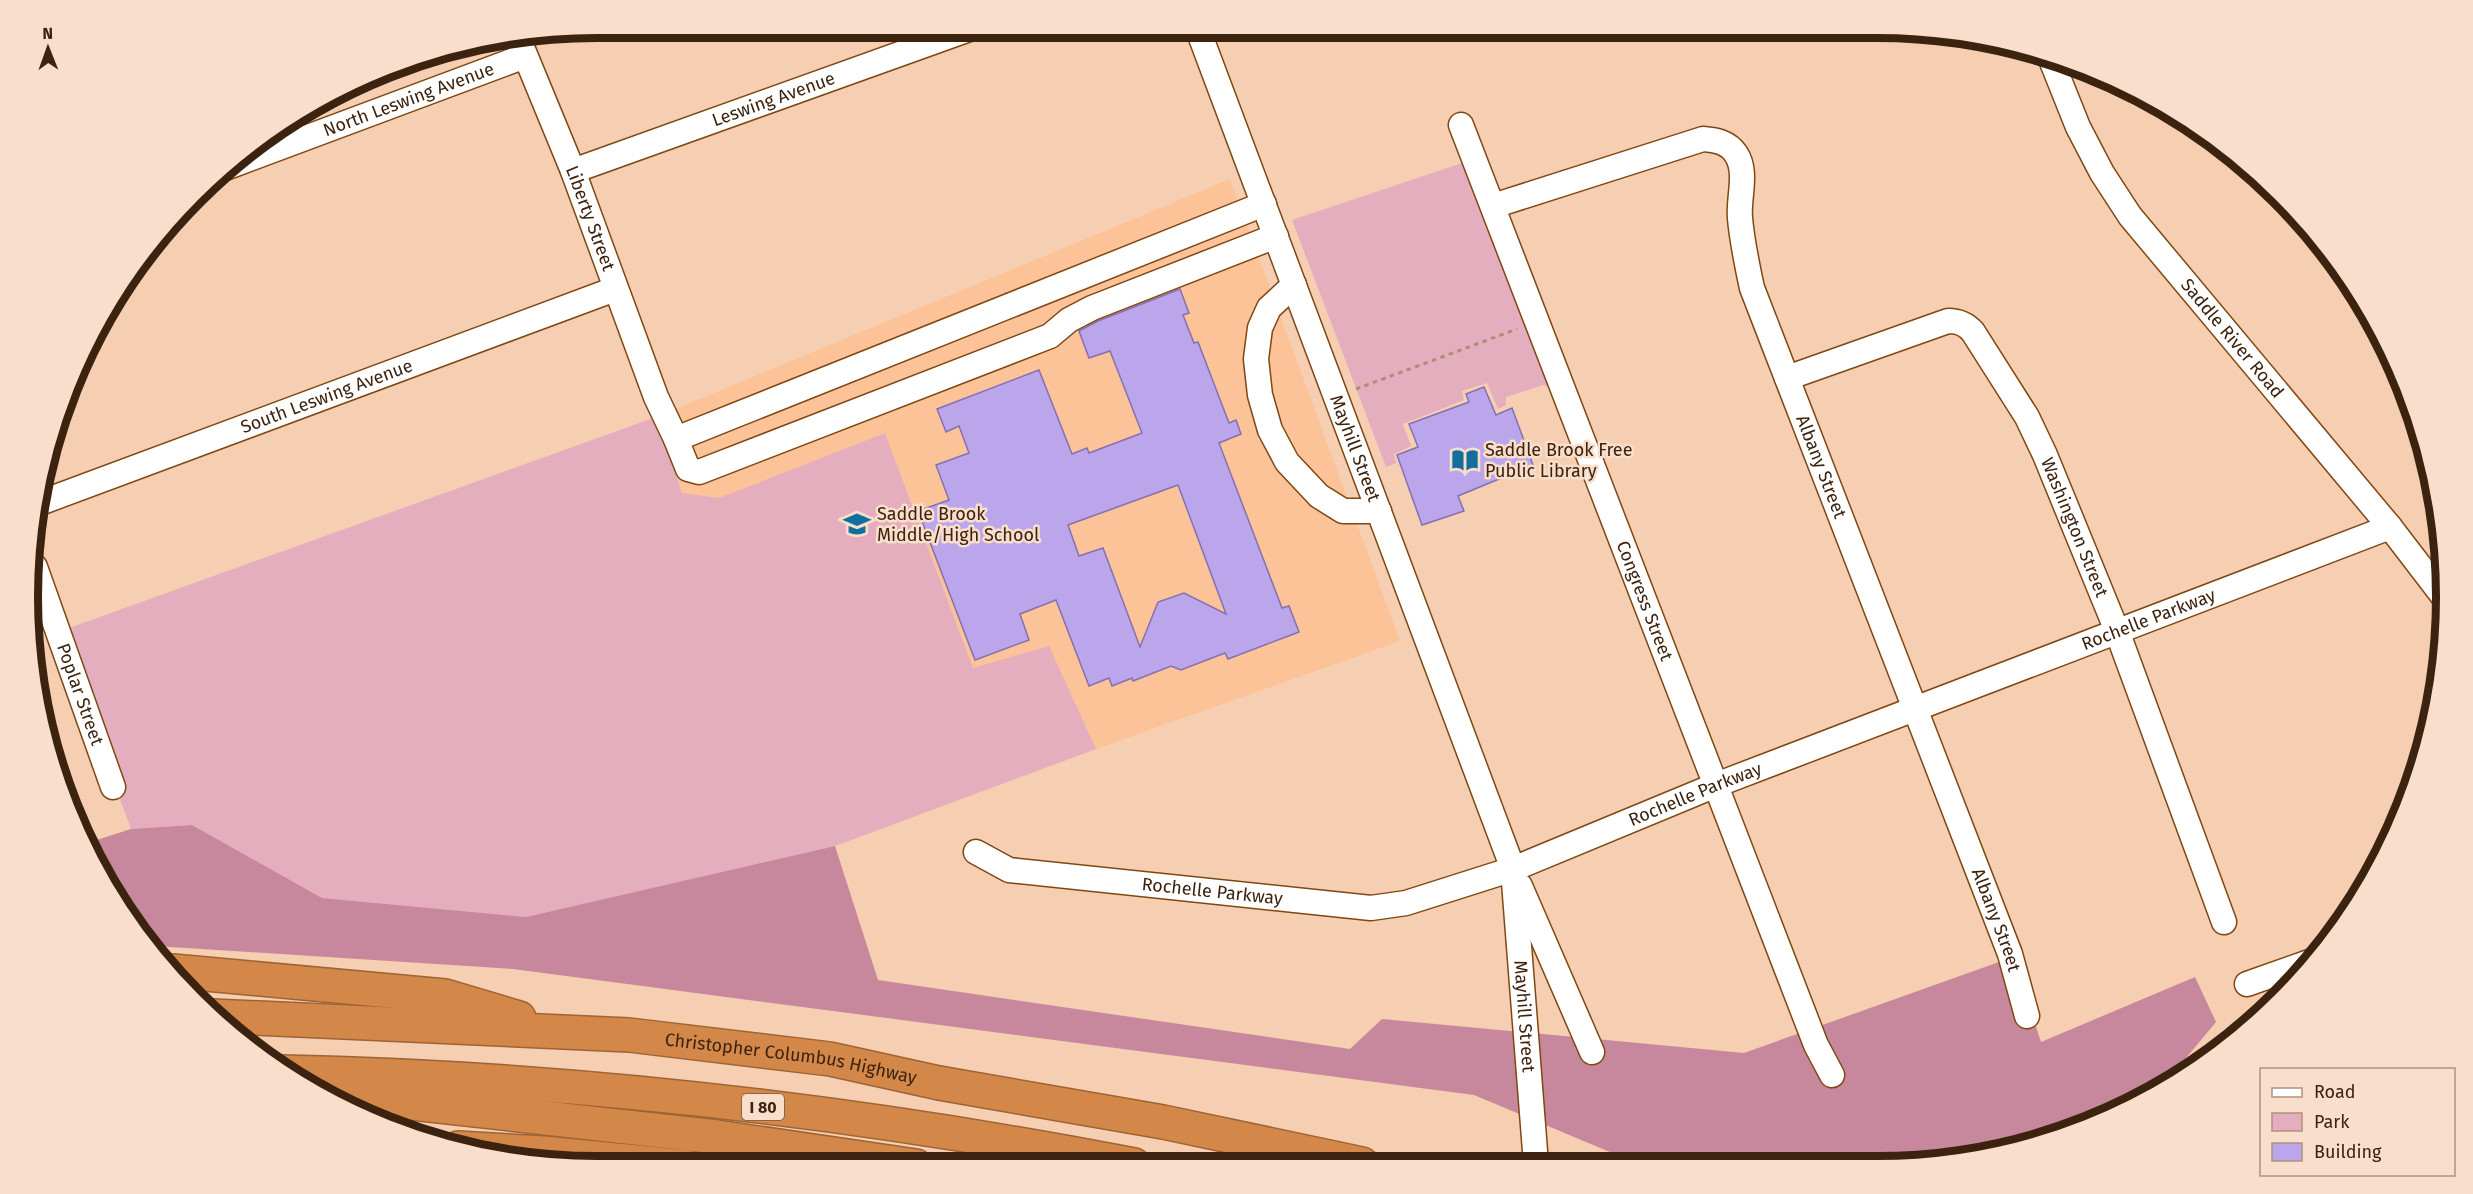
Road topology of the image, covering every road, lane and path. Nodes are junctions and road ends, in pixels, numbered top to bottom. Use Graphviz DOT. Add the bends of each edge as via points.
graph roads {
  1 [pos="944,38"];
  2 [pos="1201,38"];
  3 [pos="522,48"];
  4 [pos="2054,66"];
  5 [pos="1461,125"];
  6 [pos="250,158"];
  7 [pos="573,171"];
  8 [pos="1264,204"];
  9 [pos="1493,206"];
  10 [pos="1276,236"];
  11 [pos="1294,285"];
  12 [pos="615,289"];
  13 [pos="1527,325"];
  14 [pos="1787,378"];
  15 [pos="1356,389"];
  16 [pos="676,439"];
  17 [pos="46,501"];
  18 [pos="1379,511"];
  19 [pos="2390,526"];
  20 [pos="39,577"];
  21 [pos="2435,586"];
  22 [pos="2117,631"];
  23 [pos="1915,708"];
  24 [pos="1716,785"];
  25 [pos="113,787"];
  26 [pos="975,852"];
  27 [pos="1513,869"];
  28 [pos="2224,922"];
  29 [pos="2298,965"];
  30 [pos="181,972"];
  31 [pos="2247,984"];
  32 [pos="2027,1016"];
  33 [pos="226,1017"];
  34 [pos="567,1032"];
  35 [pos="1592,1052"];
  36 [pos="303,1073"];
  37 [pos="1832,1075"];
  38 [pos="343,1095"];
  39 [pos="523,1152"];
  40 [pos="565,1155"];
  41 [pos="845,1156"];
  42 [pos="1081,1156"];
  43 [pos="1324,1156"];
  44 [pos="1535,1156"];
  1 -- 7 [label="street, Leswing Avenue"];
  2 -- 8 [label="street, Mayhill Street"];
  3 -- 6 [label="street, North Leswing Avenue"];
  3 -- 7 [label="street, Liberty Street"];
  4 -- 19 [label="street, Saddle River Road" via="2078,127 2130,216"];
  5 -- 9 [label="street, Congress Street"];
  7 -- 12 [label="street, Liberty Street"];
  8 -- 10 [label="street, Mayhill Street"];
  8 -- 16 [label="street"];
  9 -- 14 [label="street, Albany Street" via="1703,139 1726,144 1741,164 1740,214 1752,288"];
  9 -- 24 [label="street, Congress Street"];
  10 -- 11 [label="street, Mayhill Street"];
  10 -- 16 [label="street, Liberty Street" via="1092,308 1050,336 699,472 688,469"];
  11 -- 18 [label="street, Mayhill Street"];
  11 -- 18 [label="street" via="1269,308 1260,328 1256,359 1260,395 1270,430 1287,462 1319,496 1343,511"];
  12 -- 16 [label="street, Liberty Street" via="656,398"];
  12 -- 17 [label="street, South Leswing Avenue"];
  13 -- 15 [label="path"];
  14 -- 22 [label="street, Washington Street" via="1948,321 1968,326 2027,417"];
  14 -- 23 [label="street, Albany Street"];
  18 -- 27 [label="street, Mayhill Street"];
  19 -- 21 [label="street, Saddle River Road"];
  19 -- 22 [label="street, Rochelle Parkway"];
  20 -- 25 [label="street, Poplar Street"];
  22 -- 23 [label="street, Rochelle Parkway"];
  22 -- 28 [label="street, Washington Street"];
  23 -- 24 [label="street, Rochelle Parkway"];
  23 -- 32 [label="street, Albany Street" via="2010,954"];
  24 -- 27 [label="street, Rochelle Parkway"];
  24 -- 37 [label="street, Congress Street" via="1816,1044"];
  26 -- 27 [label="street, Rochelle Parkway" via="1009,870 1371,908 1406,903"];
  27 -- 35 [label="street, Mayhill Street"];
  27 -- 44 [label="street, Mayhill Street"];
  29 -- 31 [label="street"];
  30 -- 34 [label="highway" via="445,996"];
  33 -- 34 [label="highway, Christopher Columbus Highway"];
  34 -- 43 [label="highway, Christopher Columbus Highway" via="629,1035 830,1059"];
  36 -- 42 [label="highway, I 80" via="440,1078 665,1096 923,1129"];
  38 -- 41 [label="highway, I 80" via="662,1130"];
  39 -- 40 [label="highway"];
}
